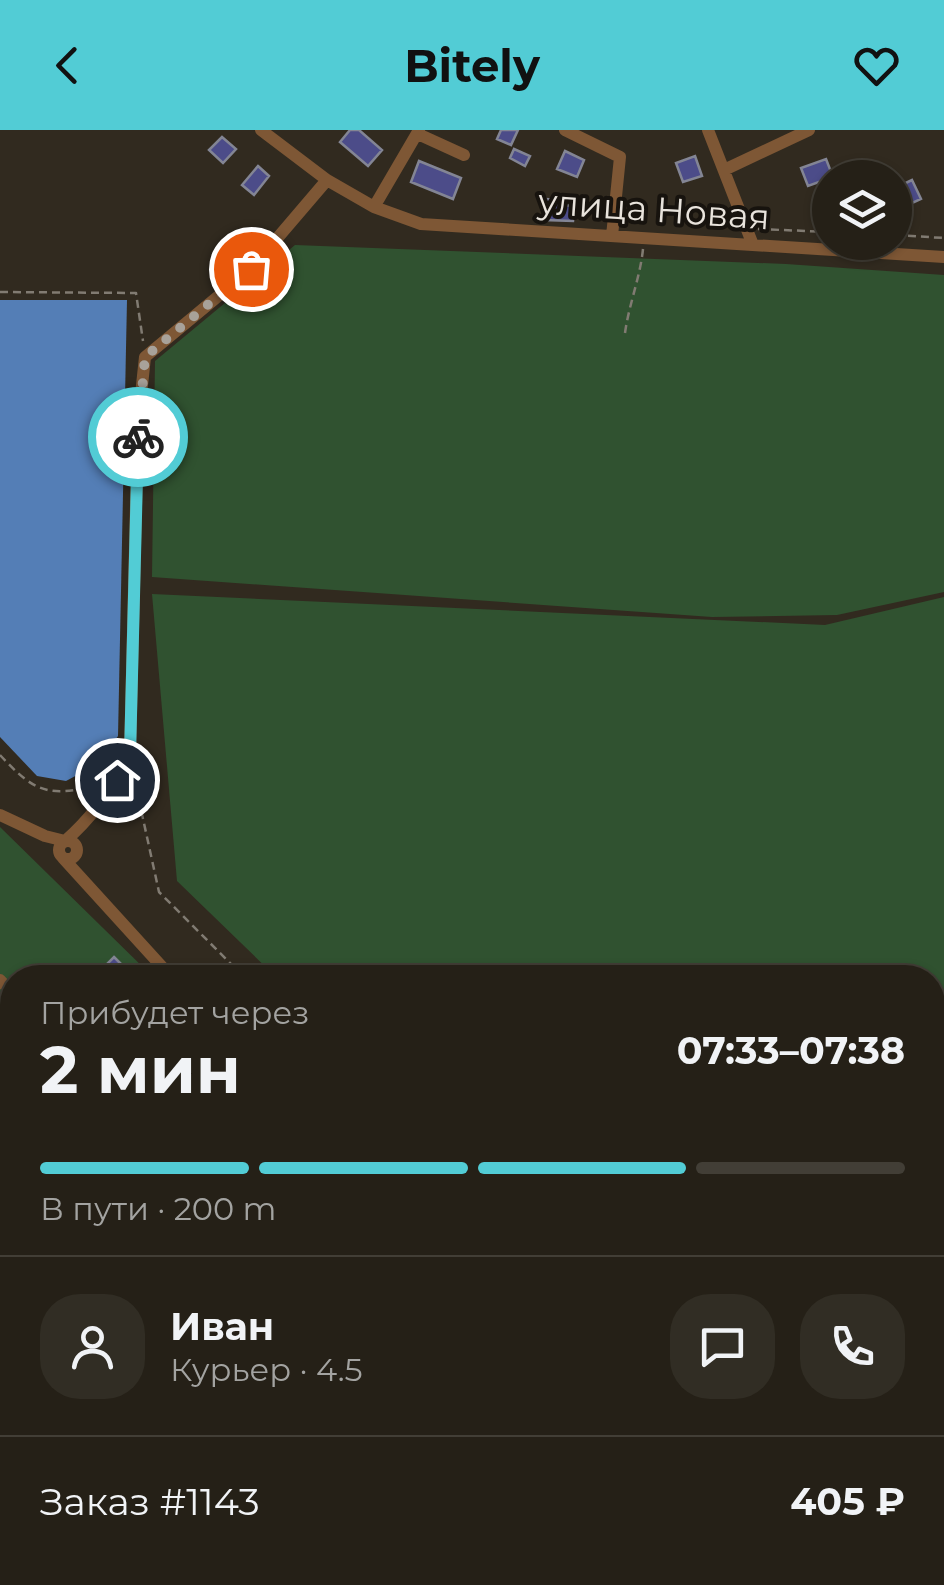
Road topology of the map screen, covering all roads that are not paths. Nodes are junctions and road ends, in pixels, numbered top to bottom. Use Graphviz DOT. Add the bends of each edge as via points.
graph roads {
  1 [pos="261,130"];
  2 [pos="565,130"];
  3 [pos="708,130"];
  4 [pos="808,130"];
  5 [pos="418,132"];
  6 [pos="464,155"];
  7 [pos="724,170"];
  8 [pos="327,180"];
  9 [pos="374,208"];
  10 [pos="612,236"];
  11 [pos="753,245"];
  12 [pos="944,257"];
  13 [pos="0,815"];
  14 [pos="68,852"];
  15 [pos="152,965"];
  1 -- 8 [label="street, улица Новая"];
  2 -- 10 [label="street" via="620,157"];
  3 -- 7 [label="street"];
  4 -- 7 [label="street"];
  5 -- 6 [label="street"];
  5 -- 9 [label="street"];
  7 -- 11 [label="street"];
  8 -- 9 [label="street, улица Новая"];
  8 -- 14 [label="street" via="251,269 145,357 130,755"];
  9 -- 10 [label="street, улица Новая" via="421,224"];
  10 -- 11 [label="street, улица Новая"];
  11 -- 12 [label="street, улица Новая"];
  13 -- 14 [label="street"];
  14 -- 15 [label="street"];
}
